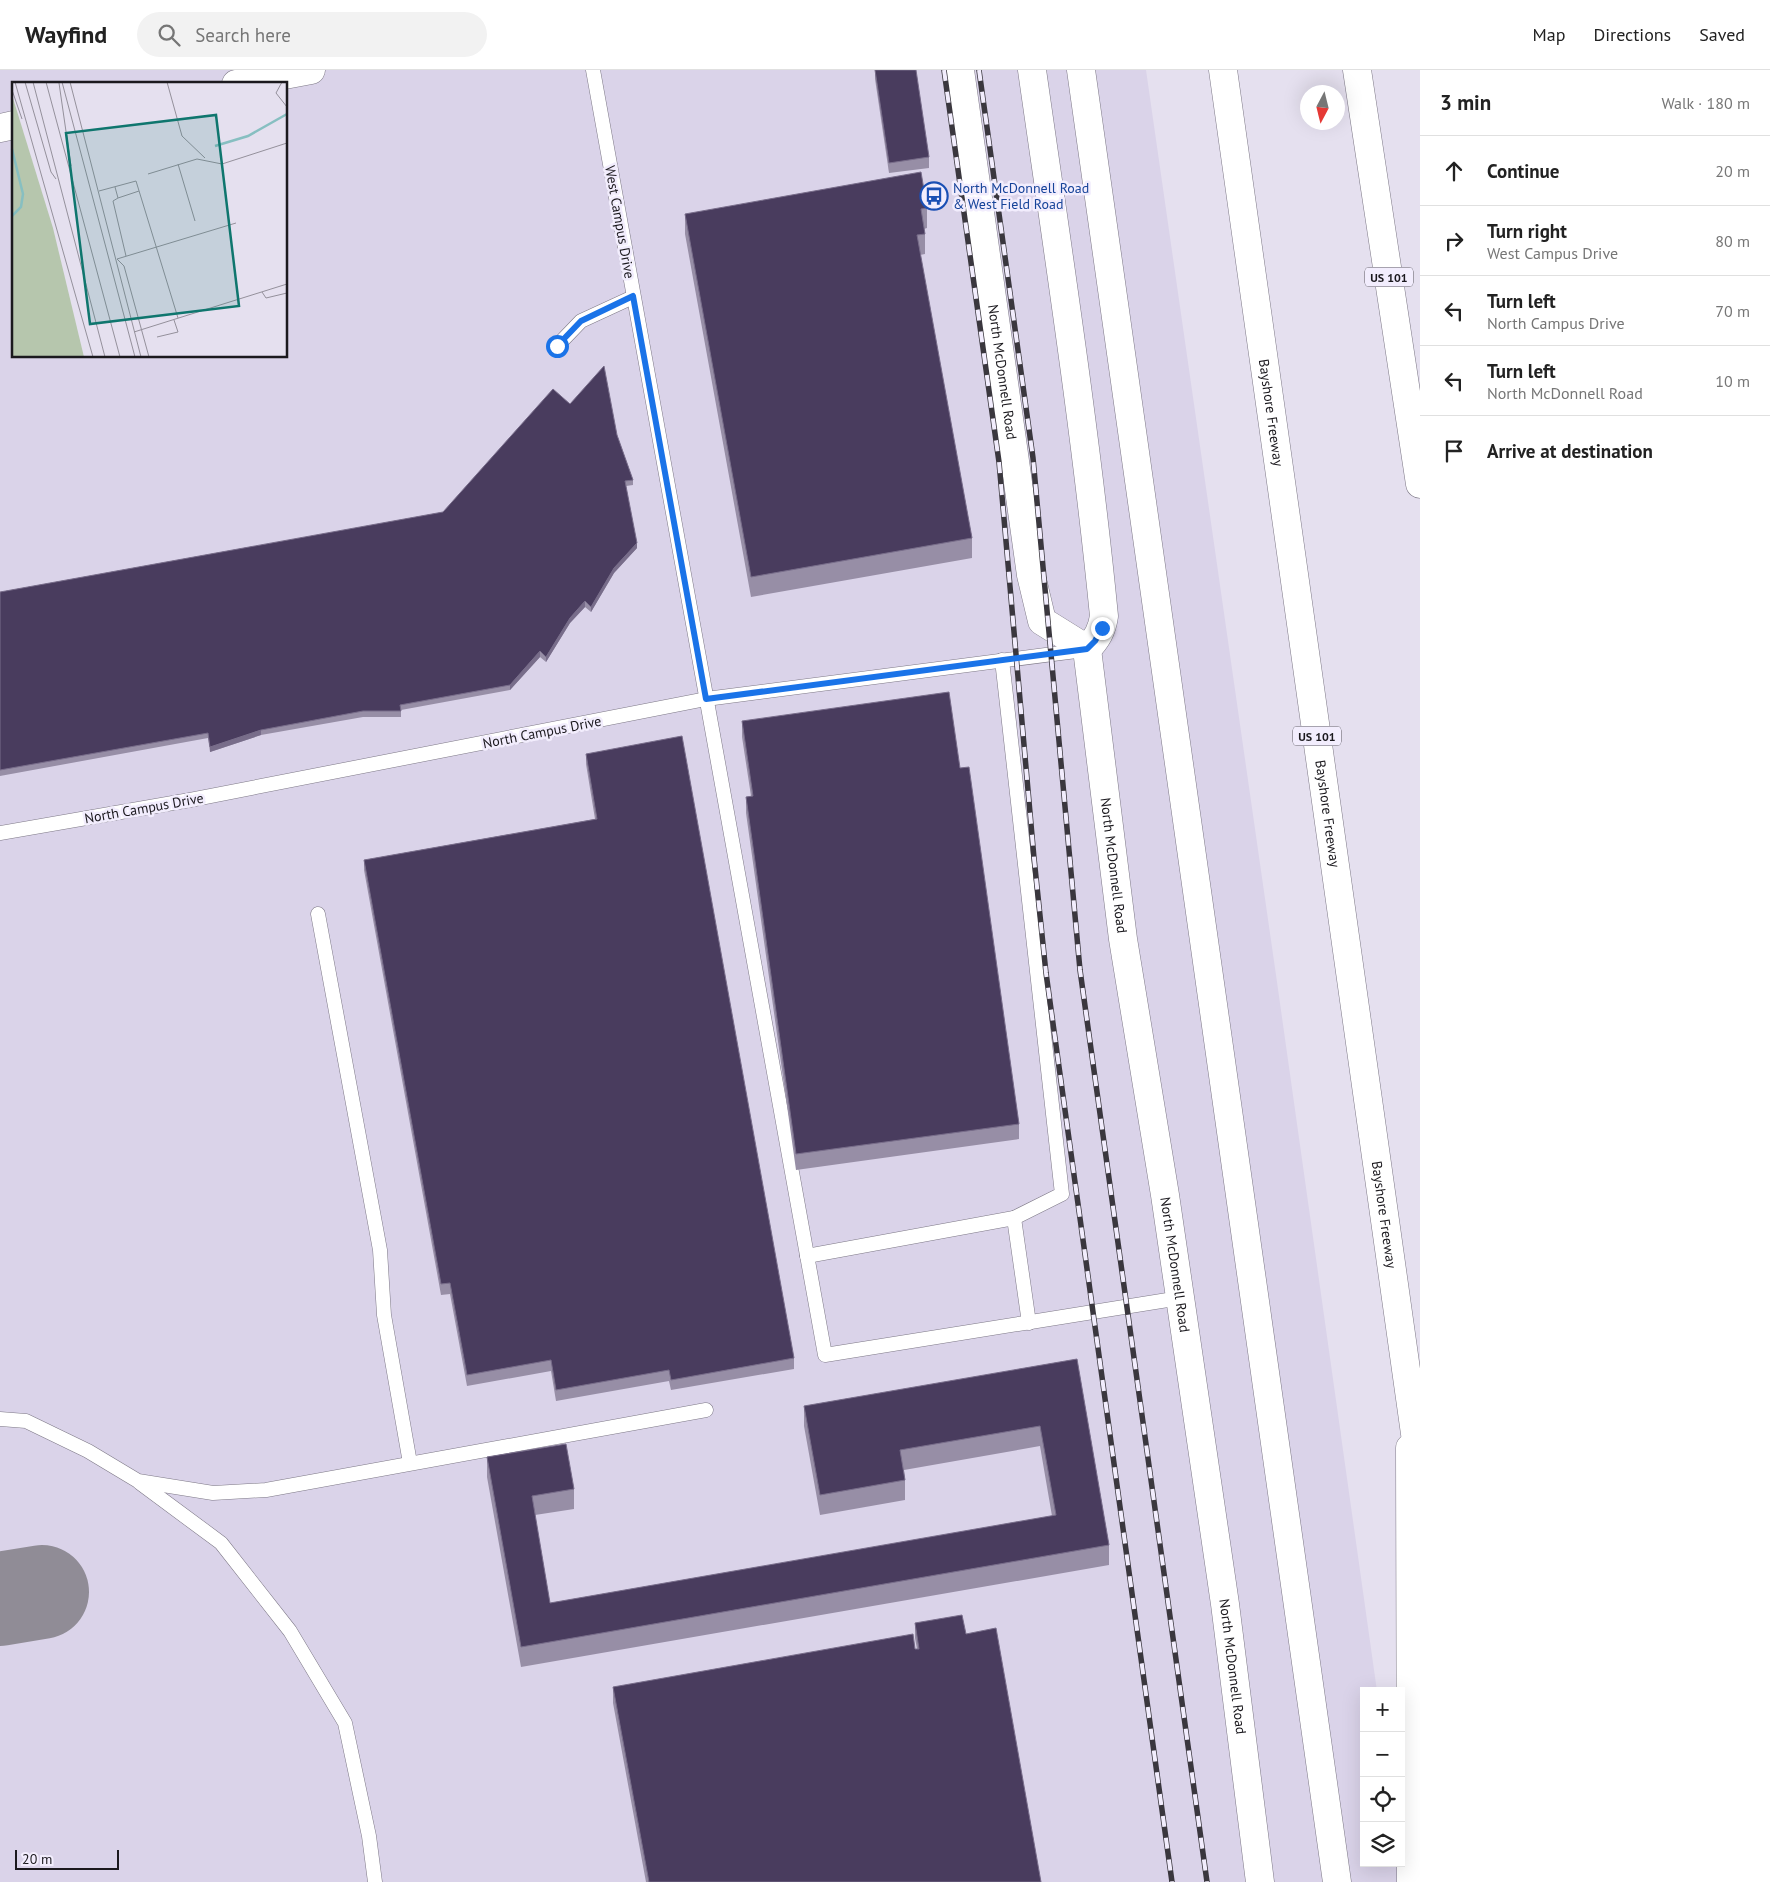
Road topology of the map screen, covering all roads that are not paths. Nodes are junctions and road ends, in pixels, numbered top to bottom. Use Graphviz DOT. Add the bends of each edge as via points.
graph roads {
  1 [pos="311,70"];
  2 [pos="593,70"];
  3 [pos="960,70"];
  4 [pos="1032,70"];
  5 [pos="1081,70"];
  6 [pos="1223,70"];
  7 [pos="1357,70"];
  8 [pos="247,82"];
  9 [pos="633,296"];
  10 [pos="557,346"];
  11 [pos="1420,484"];
  12 [pos="1087,649"];
  13 [pos="1002,660"];
  14 [pos="706,699"];
  15 [pos="0,833"];
  16 [pos="318,914"];
  17 [pos="1014,1218"];
  18 [pos="807,1256"];
  19 [pos="1180,1298"];
  20 [pos="1030,1323"];
  21 [pos="1410,1401"];
  22 [pos="706,1410"];
  23 [pos="0,1418"];
  24 [pos="410,1463"];
  25 [pos="1420,1469"];
  26 [pos="138,1482"];
  27 [pos="376,1882"];
  28 [pos="1260,1882"];
  29 [pos="1337,1882"];
  30 [pos="1411,1882"];
  1 -- 8 [label="main road"];
  2 -- 9 [label="lane, West Campus Drive"];
  3 -- 12 [label="main road, North McDonnell Road" via="1031,575 1042,621"];
  4 -- 12 [label="main road" via="1074,360 1104,616 1102,628"];
  5 -- 29 [label="main road"];
  6 -- 21 [label="main road, Bayshore Freeway / US 101"];
  7 -- 11 [label="main road, US 101"];
  9 -- 10 [label="lane" via="581,321"];
  9 -- 14 [label="lane, West Campus Drive"];
  12 -- 13 [label="lane, North Campus Drive"];
  12 -- 19 [label="main road, North McDonnell Road" via="1123,939"];
  13 -- 14 [label="lane, North Campus Drive"];
  13 -- 17 [label="lane" via="1062,1194"];
  14 -- 15 [label="lane, North Campus Drive" via="190,800"];
  14 -- 18 [label="lane, West Campus Drive"];
  16 -- 24 [label="lane" via="380,1250 384,1315"];
  17 -- 18 [label="lane"];
  17 -- 20 [label="lane"];
  18 -- 20 [label="lane, West Campus Drive" via="825,1356"];
  19 -- 20 [label="lane"];
  19 -- 28 [label="main road, North McDonnell Road" via="1226,1604"];
  21 -- 25 [label="main road, Bayshore Freeway / US 101"];
  21 -- 30 [label="main road"];
  22 -- 24 [label="lane"];
  23 -- 26 [label="lane" via="26,1422 88,1451"];
  24 -- 26 [label="lane" via="266,1490 230,1493"];
  26 -- 27 [label="lane" via="221,1543 290,1631 345,1723"];
}
